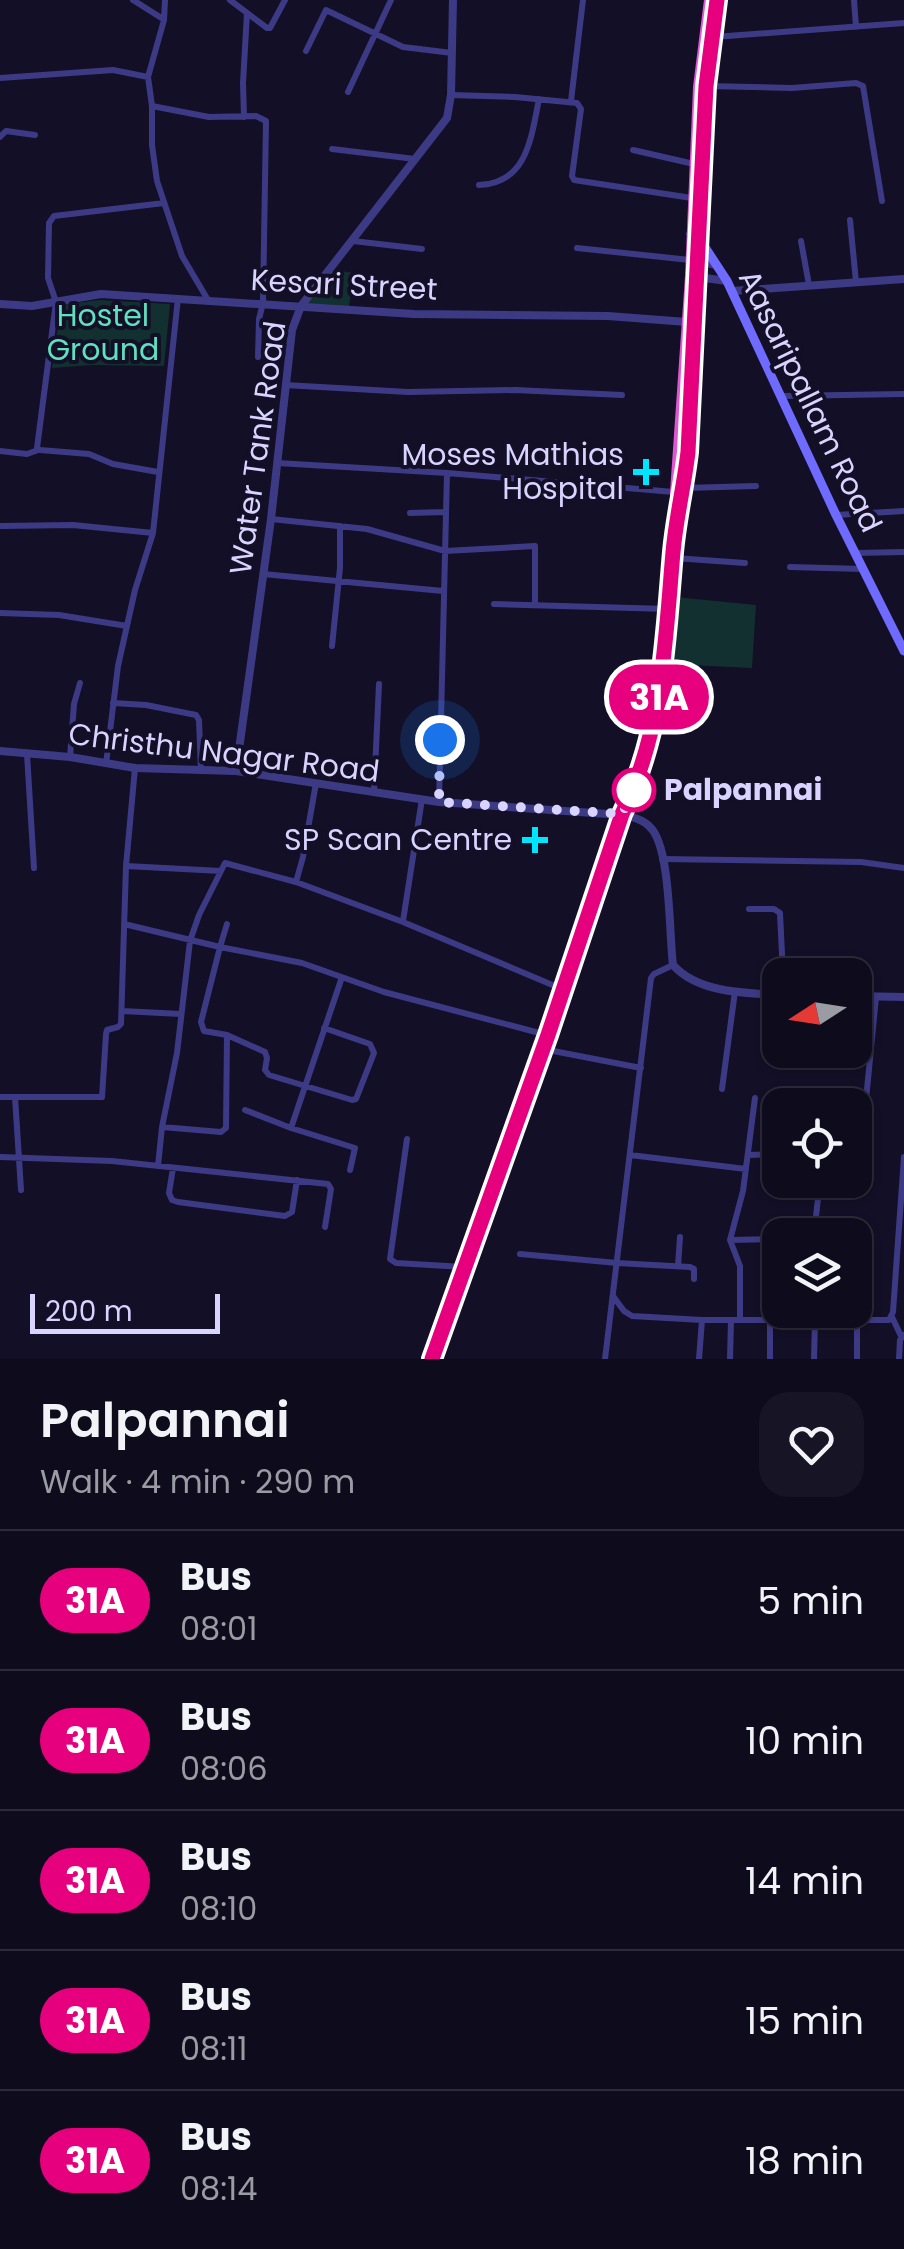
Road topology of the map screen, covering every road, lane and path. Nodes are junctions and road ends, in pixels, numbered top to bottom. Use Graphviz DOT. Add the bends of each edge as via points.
graph roads {
  1 [pos="133,0"];
  2 [pos="166,0"];
  3 [pos="230,0"];
  4 [pos="285,0"];
  5 [pos="391,0"];
  6 [pos="453,0"];
  7 [pos="583,0"];
  8 [pos="709,0"];
  9 [pos="717,0"];
  10 [pos="854,0"];
  11 [pos="247,13"];
  12 [pos="164,20"];
  13 [pos="904,23"];
  14 [pos="856,27"];
  15 [pos="376,34"];
  16 [pos="714,37"];
  17 [pos="306,51"];
  18 [pos="452,52"];
  19 [pos="706,61"];
  20 [pos="148,77"];
  21 [pos="0,78"];
  22 [pos="706,86"];
  23 [pos="348,92"];
  24 [pos="451,94"];
  25 [pos="539,99"];
  26 [pos="571,101"];
  27 [pos="152,106"];
  28 [pos="244,116"];
  29 [pos="35,135"];
  30 [pos="0,136"];
  31 [pos="332,149"];
  32 [pos="633,150"];
  33 [pos="416,159"];
  34 [pos="694,164"];
  35 [pos="479,185"];
  36 [pos="692,198"];
  37 [pos="882,202"];
  38 [pos="164,203"];
  39 [pos="850,220"];
  40 [pos="694,235"];
  41 [pos="353,241"];
  42 [pos="801,242"];
  43 [pos="422,248"];
  44 [pos="578,248"];
  45 [pos="693,261"];
  46 [pos="716,266"];
  47 [pos="693,276"];
  48 [pos="904,279"];
  49 [pos="856,282"];
  50 [pos="730,286"];
  51 [pos="809,286"];
  52 [pos="178,298"];
  53 [pos="208,300"];
  54 [pos="56,302"];
  55 [pos="263,303"];
  56 [pos="0,304"];
  57 [pos="301,306"];
  58 [pos="687,322"];
  59 [pos="258,357"];
  60 [pos="285,385"];
  61 [pos="904,394"];
  62 [pos="622,396"];
  63 [pos="782,396"];
  64 [pos="38,450"];
  65 [pos="0,451"];
  66 [pos="277,463"];
  67 [pos="158,472"];
  68 [pos="447,473"];
  69 [pos="756,486"];
  70 [pos="679,490"];
  71 [pos="904,511"];
  72 [pos="444,512"];
  73 [pos="410,513"];
  74 [pos="836,515"];
  75 [pos="270,519"];
  76 [pos="0,526"];
  77 [pos="340,526"];
  78 [pos="152,533"];
  79 [pos="445,551"];
  80 [pos="904,552"];
  81 [pos="855,553"];
  82 [pos="672,558"];
  83 [pos="745,563"];
  84 [pos="790,567"];
  85 [pos="863,569"];
  86 [pos="263,574"];
  87 [pos="338,582"];
  88 [pos="444,591"];
  89 [pos="494,604"];
  90 [pos="535,604"];
  91 [pos="670,609"];
  92 [pos="0,614"];
  93 [pos="127,626"];
  94 [pos="332,646"];
  95 [pos="904,651"];
  96 [pos="80,683"];
  97 [pos="380,684"];
  98 [pos="112,703"];
  99 [pos="0,751"];
  100 [pos="28,754"];
  101 [pos="70,757"];
  102 [pos="106,764"];
  103 [pos="135,768"];
  104 [pos="201,771"];
  105 [pos="236,772"];
  106 [pos="316,784"];
  107 [pos="374,792"];
  108 [pos="422,799"];
  109 [pos="439,802"];
  110 [pos="622,814"];
  111 [pos="662,860"];
  112 [pos="126,866"];
  113 [pos="34,868"];
  114 [pos="904,868"];
  115 [pos="222,872"];
  116 [pos="296,882"];
  117 [pos="749,908"];
  118 [pos="403,922"];
  119 [pos="124,924"];
  120 [pos="226,924"];
  121 [pos="190,941"];
  122 [pos="220,947"];
  123 [pos="782,958"];
  124 [pos="673,965"];
  125 [pos="342,977"];
  126 [pos="564,990"];
  127 [pos="735,991"];
  128 [pos="762,993"];
  129 [pos="872,997"];
  130 [pos="876,997"];
  131 [pos="904,998"];
  132 [pos="122,1011"];
  133 [pos="182,1014"];
  134 [pos="324,1028"];
  135 [pos="227,1035"];
  136 [pos="548,1035"];
  137 [pos="543,1049"];
  138 [pos="641,1068"];
  139 [pos="304,1085"];
  140 [pos="867,1088"];
  141 [pos="722,1089"];
  142 [pos="14,1097"];
  143 [pos="0,1098"];
  144 [pos="755,1098"];
  145 [pos="245,1110"];
  146 [pos="162,1127"];
  147 [pos="292,1128"];
  148 [pos="407,1140"];
  149 [pos="630,1155"];
  150 [pos="748,1155"];
  151 [pos="762,1155"];
  152 [pos="0,1157"];
  153 [pos="19,1157"];
  154 [pos="904,1157"];
  155 [pos="158,1166"];
  156 [pos="173,1168"];
  157 [pos="746,1169"];
  158 [pos="350,1170"];
  159 [pos="297,1180"];
  160 [pos="20,1190"];
  161 [pos="325,1228"];
  162 [pos="680,1238"];
  163 [pos="762,1239"];
  164 [pos="730,1240"];
  165 [pos="520,1254"];
  166 [pos="618,1264"];
  167 [pos="678,1266"];
  168 [pos="465,1267"];
  169 [pos="694,1279"];
  170 [pos="612,1296"];
  171 [pos="892,1317"];
  172 [pos="702,1320"];
  173 [pos="736,1320"];
  174 [pos="872,1320"];
  175 [pos="762,1321"];
  176 [pos="770,1328"];
  177 [pos="815,1328"];
  178 [pos="857,1328"];
  179 [pos="903,1336"];
  180 [pos="432,1359"];
  181 [pos="606,1359"];
  182 [pos="699,1359"];
  183 [pos="730,1359"];
  184 [pos="770,1359"];
  185 [pos="814,1359"];
  186 [pos="857,1359"];
  187 [pos="899,1359"];
  1 -- 12 [label="street"];
  2 -- 12 [label="street"];
  3 -- 11 [label="street"];
  4 -- 11 [label="street" via="270,28"];
  5 -- 15 [label="street"];
  6 -- 18 [label="street, Water Tank Road"];
  7 -- 26 [label="street"];
  8 -- 19 [label="highway"];
  9 -- 16 [label="highway"];
  10 -- 14 [label="street"];
  11 -- 28 [label="street"];
  12 -- 20 [label="street"];
  13 -- 14 [label="street"];
  14 -- 16 [label="street"];
  15 -- 17 [label="street" via="326,10"];
  15 -- 18 [label="street" via="403,47"];
  15 -- 23 [label="street"];
  16 -- 19 [label="highway"];
  18 -- 24 [label="street, Water Tank Road"];
  19 -- 22 [label="highway"];
  19 -- 34 [label="highway"];
  20 -- 21 [label="street" via="113,70"];
  20 -- 27 [label="street"];
  22 -- 37 [label="street" via="863,86"];
  22 -- 40 [label="highway"];
  24 -- 25 [label="street"];
  24 -- 33 [label="street, Water Tank Road" via="447,118"];
  25 -- 26 [label="street"];
  25 -- 35 [label="street" via="520,167 498,184"];
  26 -- 36 [label="street" via="580,109 574,180"];
  27 -- 28 [label="street"];
  27 -- 38 [label="street"];
  28 -- 55 [label="street" via="268,125"];
  29 -- 30 [label="street"];
  31 -- 33 [label="street"];
  32 -- 34 [label="street"];
  33 -- 41 [label="street, Water Tank Road"];
  34 -- 36 [label="highway"];
  36 -- 40 [label="highway"];
  38 -- 53 [label="street" via="182,256"];
  38 -- 54 [label="street" via="54,216 48,278"];
  39 -- 49 [label="street"];
  40 -- 45 [label="highway"];
  40 -- 46 [label="main road, Aasaripallam Road"];
  41 -- 43 [label="street"];
  41 -- 57 [label="street, Water Tank Road"];
  42 -- 51 [label="street"];
  44 -- 45 [label="street"];
  45 -- 46 [label="street"];
  45 -- 47 [label="highway"];
  46 -- 50 [label="main road, Aasaripallam Road"];
  47 -- 50 [label="street"];
  47 -- 58 [label="highway"];
  47 -- 70 [label="highway"];
  48 -- 49 [label="street"];
  49 -- 51 [label="street"];
  50 -- 51 [label="street"];
  50 -- 63 [label="main road, Aasaripallam Road"];
  52 -- 53 [label="street, Kesari Street"];
  52 -- 54 [label="street, Kesari Street" via="101,294"];
  52 -- 67 [label="street"];
  53 -- 55 [label="street, Kesari Street"];
  54 -- 56 [label="street, Kesari Street"];
  54 -- 64 [label="street"];
  55 -- 57 [label="street, Kesari Street"];
  55 -- 59 [label="street"];
  57 -- 58 [label="street, Kesari Street"];
  57 -- 60 [label="street, Water Tank Road"];
  58 -- 70 [label="highway"];
  60 -- 62 [label="street"];
  60 -- 66 [label="street, Water Tank Road"];
  61 -- 63 [label="street"];
  63 -- 74 [label="main road, Aasaripallam Road"];
  64 -- 65 [label="street"];
  64 -- 67 [label="street" via="89,454"];
  66 -- 68 [label="street"];
  66 -- 75 [label="street, Water Tank Road"];
  67 -- 78 [label="street"];
  68 -- 70 [label="street"];
  68 -- 72 [label="street"];
  69 -- 70 [label="street"];
  70 -- 82 [label="highway"];
  71 -- 74 [label="street"];
  72 -- 73 [label="street"];
  72 -- 79 [label="street"];
  74 -- 81 [label="main road, Aasaripallam Road"];
  75 -- 77 [label="street"];
  75 -- 86 [label="street, Water Tank Road"];
  76 -- 78 [label="street"];
  77 -- 79 [label="street"];
  77 -- 87 [label="street"];
  78 -- 93 [label="street"];
  79 -- 88 [label="street"];
  79 -- 90 [label="street" via="535,546"];
  80 -- 81 [label="street"];
  81 -- 85 [label="main road, Aasaripallam Road"];
  82 -- 83 [label="street"];
  82 -- 91 [label="highway"];
  84 -- 85 [label="street"];
  85 -- 95 [label="main road, Aasaripallam Road"];
  86 -- 87 [label="street"];
  86 -- 105 [label="street, Water Tank Road"];
  87 -- 88 [label="street"];
  87 -- 94 [label="street"];
  88 -- 109 [label="street"];
  89 -- 90 [label="street"];
  90 -- 91 [label="street"];
  91 -- 110 [label="highway" via="652,736"];
  92 -- 93 [label="street"];
  93 -- 98 [label="street"];
  96 -- 101 [label="street"];
  97 -- 107 [label="street"];
  98 -- 102 [label="street"];
  98 -- 104 [label="street" via="196,715"];
  99 -- 100 [label="street, Christhu Nagar Road"];
  100 -- 101 [label="street, Christhu Nagar Road"];
  100 -- 113 [label="street"];
  101 -- 102 [label="street, Christhu Nagar Road"];
  102 -- 103 [label="street, Christhu Nagar Road"];
  103 -- 104 [label="street, Christhu Nagar Road"];
  103 -- 112 [label="street"];
  104 -- 105 [label="street, Christhu Nagar Road"];
  105 -- 106 [label="street, Christhu Nagar Road"];
  106 -- 107 [label="street, Christhu Nagar Road"];
  106 -- 116 [label="street"];
  107 -- 108 [label="street, Christhu Nagar Road"];
  108 -- 109 [label="street, Christhu Nagar Road"];
  108 -- 118 [label="street"];
  109 -- 110 [label="street, Christhu Nagar Road"];
  110 -- 111 [label="street" via="654,831"];
  110 -- 126 [label="highway"];
  111 -- 114 [label="street"];
  111 -- 124 [label="street"];
  112 -- 115 [label="street"];
  112 -- 119 [label="street"];
  115 -- 116 [label="street" via="224,863"];
  115 -- 121 [label="street"];
  116 -- 118 [label="street"];
  117 -- 123 [label="street" via="780,913"];
  118 -- 126 [label="street"];
  119 -- 121 [label="street"];
  119 -- 132 [label="street"];
  120 -- 122 [label="street"];
  121 -- 122 [label="street"];
  121 -- 133 [label="street"];
  122 -- 125 [label="street"];
  122 -- 135 [label="street" via="202,1026"];
  124 -- 127 [label="street" via="696,983"];
  124 -- 138 [label="street" via="651,978"];
  125 -- 134 [label="street"];
  125 -- 136 [label="street"];
  126 -- 136 [label="highway"];
  127 -- 128 [label="street"];
  127 -- 141 [label="street"];
  129 -- 130 [label="street"];
  130 -- 131 [label="street"];
  130 -- 140 [label="street"];
  132 -- 133 [label="street"];
  132 -- 142 [label="street" via="120,1026 106,1034 102,1097"];
  133 -- 146 [label="street"];
  134 -- 139 [label="street"];
  134 -- 139 [label="street" via="370,1044 369,1067 352,1100"];
  135 -- 139 [label="street" via="265,1052 269,1075"];
  135 -- 146 [label="street" via="224,1130"];
  136 -- 137 [label="highway"];
  137 -- 138 [label="street"];
  137 -- 168 [label="highway"];
  138 -- 149 [label="street"];
  139 -- 147 [label="street"];
  142 -- 143 [label="street"];
  142 -- 153 [label="street"];
  144 -- 150 [label="street"];
  145 -- 147 [label="street"];
  146 -- 155 [label="street"];
  147 -- 158 [label="street" via="355,1148"];
  148 -- 168 [label="street" via="390,1259"];
  149 -- 157 [label="street"];
  149 -- 166 [label="street"];
  150 -- 151 [label="street"];
  150 -- 157 [label="street"];
  152 -- 153 [label="street"];
  153 -- 155 [label="street"];
  153 -- 160 [label="street"];
  154 -- 171 [label="street"];
  155 -- 156 [label="street"];
  156 -- 159 [label="street"];
  156 -- 159 [label="street" via="170,1192 178,1202 285,1216 292,1212"];
  157 -- 164 [label="street"];
  159 -- 161 [label="street" via="330,1185"];
  162 -- 167 [label="street"];
  163 -- 164 [label="street"];
  164 -- 173 [label="street" via="740,1266"];
  165 -- 166 [label="street"];
  166 -- 167 [label="street"];
  166 -- 170 [label="street"];
  167 -- 169 [label="street" via="692,1268"];
  168 -- 180 [label="highway"];
  170 -- 172 [label="street" via="630,1316"];
  170 -- 181 [label="street"];
  171 -- 174 [label="street"];
  171 -- 179 [label="street"];
  172 -- 173 [label="street"];
  172 -- 182 [label="street"];
  173 -- 175 [label="street"];
  173 -- 183 [label="street"];
  176 -- 184 [label="street"];
  177 -- 185 [label="street"];
  178 -- 186 [label="street"];
  179 -- 187 [label="street"];
}
